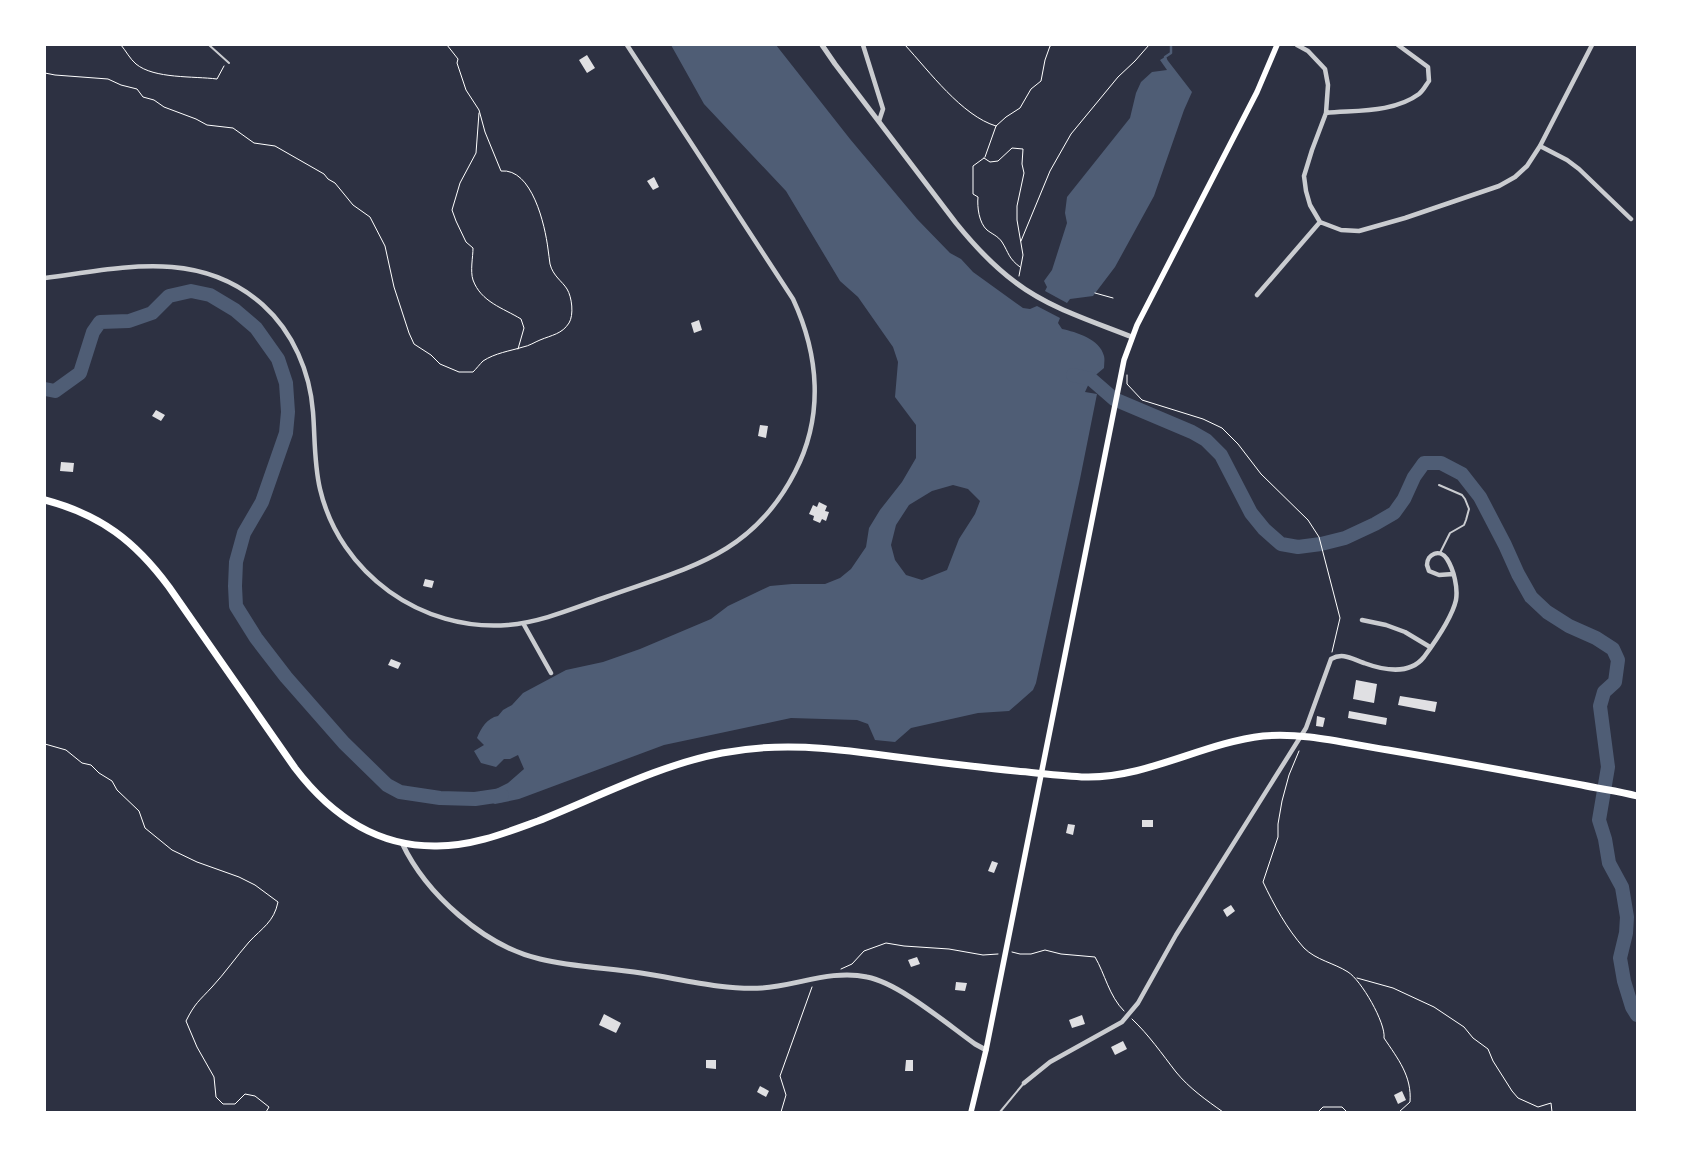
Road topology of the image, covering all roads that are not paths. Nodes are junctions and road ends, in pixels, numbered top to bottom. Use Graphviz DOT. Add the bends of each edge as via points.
graph roads {
  1 [pos="208,45"];
  2 [pos="627,45"];
  3 [pos="822,45"];
  4 [pos="863,45"];
  5 [pos="1277,45"];
  6 [pos="1297,45"];
  7 [pos="1398,45"];
  8 [pos="1592,45"];
  9 [pos="228,62"];
  10 [pos="1326,113"];
  11 [pos="878,120"];
  12 [pos="1540,146"];
  13 [pos="1631,219"];
  14 [pos="1320,222"];
  15 [pos="45,278"];
  16 [pos="1257,295"];
  17 [pos="1132,337"];
  18 [pos="1439,485"];
  19 [pos="45,500"];
  20 [pos="1440,554"];
  21 [pos="1453,574"];
  22 [pos="1362,620"];
  23 [pos="523,623"];
  24 [pos="1430,648"];
  25 [pos="551,672"];
  26 [pos="1302,737"];
  27 [pos="1041,773"];
  28 [pos="1637,796"];
  29 [pos="402,843"];
  30 [pos="986,1050"];
  31 [pos="1024,1083"];
  32 [pos="971,1112"];
  33 [pos="1000,1112"];
  1 -- 9 [label="lane"];
  2 -- 23 [label="street" via="793,299 807,334 814,366 811,426 797,469 778,501 759,524 724,551 684,570"];
  3 -- 11 [label="street"];
  4 -- 11 [label="street" via="882,109"];
  5 -- 17 [label="main road"];
  6 -- 10 [label="street" via="1308,51 1325,69 1328,85"];
  7 -- 10 [label="street" via="1428,67 1429,81 1420,93 1382,108"];
  8 -- 12 [label="street"];
  10 -- 14 [label="street" via="1304,176 1310,205"];
  11 -- 17 [label="street" via="971,241 1015,283 1064,310"];
  12 -- 13 [label="street" via="1573,164"];
  12 -- 14 [label="street" via="1515,177 1489,190 1359,231 1341,230"];
  14 -- 16 [label="street"];
  15 -- 23 [label="street" via="167,266 216,276 251,296 280,324 300,357 311,395 317,474 323,501 339,536 356,561 380,586 404,602 436,616 482,625"];
  17 -- 27 [label="main road" via="1111,418"];
  18 -- 20 [label="lane" via="1466,499 1469,508 1464,524 1450,534"];
  19 -- 29 [label="main road" via="83,513 130,542 165,581 313,790 346,819"];
  20 -- 21 [label="street" via="1448,560"];
  20 -- 21 [label="street" via="1434,553 1429,557 1427,569 1435,574"];
  21 -- 24 [label="street" via="1456,595 1453,609"];
  22 -- 24 [label="street" via="1386,624"];
  23 -- 25 [label="street"];
  24 -- 26 [label="street" via="1419,662 1401,670 1374,666 1347,656 1330,656"];
  26 -- 27 [label="main road" via="1249,738 1124,774 1086,777"];
  26 -- 28 [label="main road"];
  26 -- 31 [label="street" via="1128,1016 1050,1062"];
  27 -- 29 [label="main road" via="819,747 763,747 723,752 686,762 481,841 437,846"];
  27 -- 30 [label="main road"];
  29 -- 30 [label="street" via="417,869 458,914 488,936 530,957 722,986 762,988 847,975 875,978 892,986"];
  30 -- 32 [label="main road"];
  31 -- 33 [label="lane"];
}
